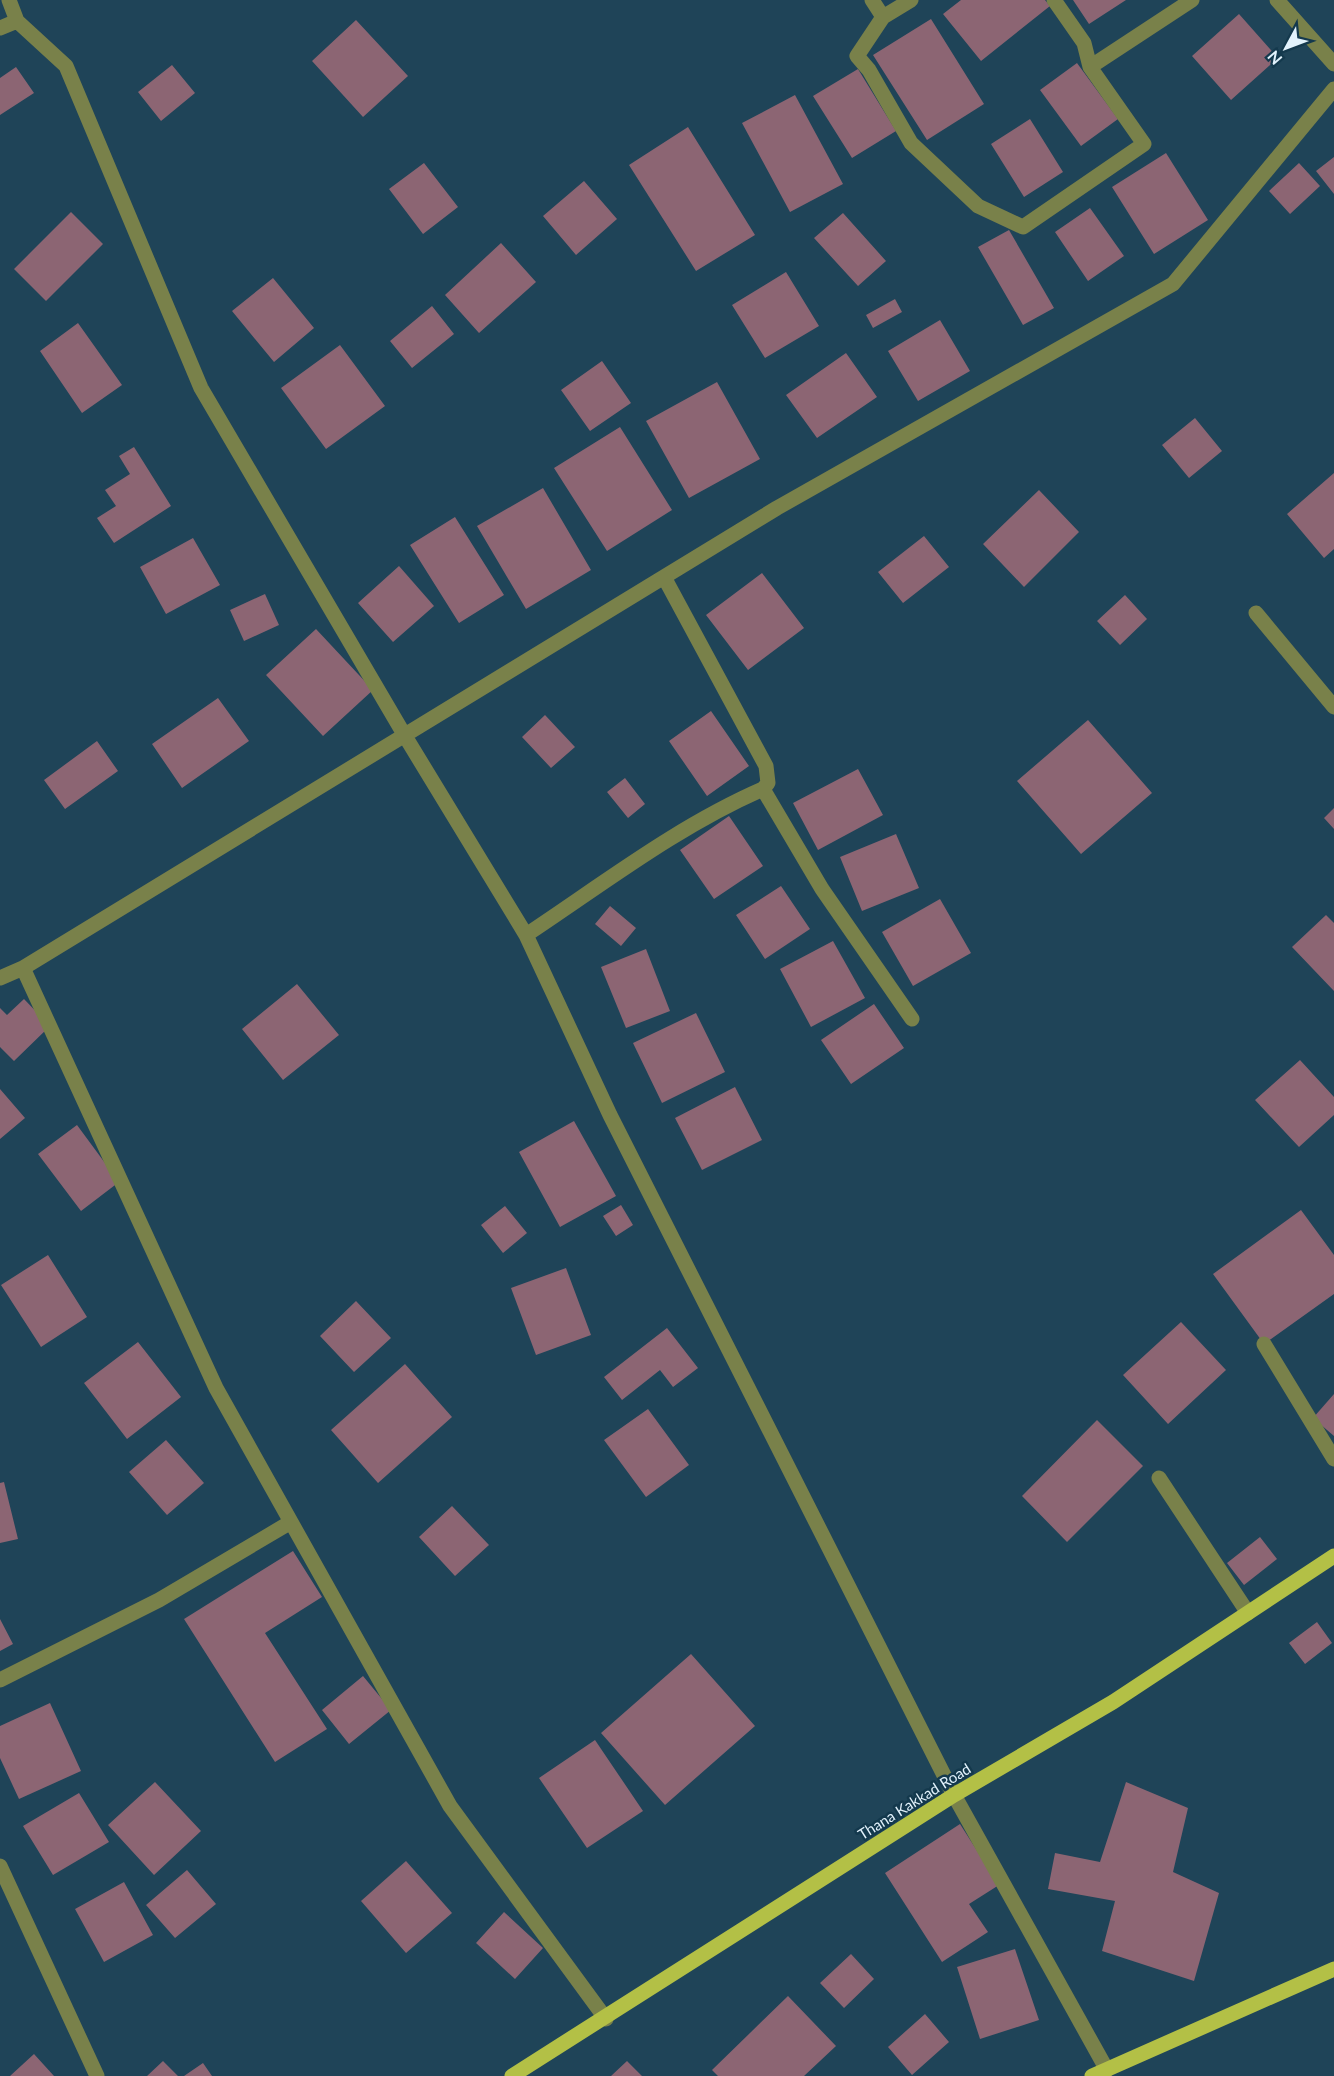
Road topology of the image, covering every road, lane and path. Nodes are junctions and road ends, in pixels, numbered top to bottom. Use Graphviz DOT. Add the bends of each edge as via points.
graph roads {
  1 [pos="9,0"];
  2 [pos="872,0"];
  3 [pos="911,0"];
  4 [pos="1054,0"];
  5 [pos="1192,0"];
  6 [pos="1276,0"];
  7 [pos="883,17"];
  8 [pos="17,21"];
  9 [pos="0,28"];
  10 [pos="1334,64"];
  11 [pos="1090,67"];
  12 [pos="1334,88"];
  13 [pos="664,577"];
  14 [pos="1256,613"];
  15 [pos="1334,707"];
  16 [pos="405,736"];
  17 [pos="763,789"];
  18 [pos="526,935"];
  19 [pos="23,968"];
  20 [pos="0,978"];
  21 [pos="912,1019"];
  22 [pos="1264,1344"];
  23 [pos="1334,1459"];
  24 [pos="1159,1478"];
  25 [pos="291,1522"];
  26 [pos="1334,1556"];
  27 [pos="1248,1613"];
  28 [pos="0,1680"];
  29 [pos="954,1795"];
  30 [pos="0,1866"];
  31 [pos="1334,1969"];
  32 [pos="606,2019"];
  33 [pos="1107,2070"];
  34 [pos="97,2076"];
  35 [pos="512,2076"];
  36 [pos="1092,2076"];
  1 -- 8 [label="street"];
  2 -- 7 [label="street"];
  3 -- 7 [label="street"];
  4 -- 11 [label="street" via="1084,42"];
  5 -- 11 [label="street"];
  6 -- 10 [label="street"];
  7 -- 11 [label="street" via="857,56 911,143 978,206 1023,227 1144,144"];
  8 -- 9 [label="street"];
  8 -- 16 [label="street" via="66,66 201,388"];
  12 -- 13 [label="street" via="1173,284 777,508"];
  13 -- 16 [label="street"];
  13 -- 17 [label="street" via="766,766 768,783"];
  14 -- 15 [label="street"];
  16 -- 18 [label="street"];
  16 -- 19 [label="street"];
  17 -- 18 [label="street" via="711,814"];
  17 -- 21 [label="street" via="822,889"];
  18 -- 29 [label="street" via="610,1114"];
  19 -- 20 [label="street"];
  19 -- 25 [label="street" via="216,1388"];
  22 -- 23 [label="street"];
  24 -- 27 [label="street"];
  25 -- 28 [label="street" via="159,1600"];
  25 -- 32 [label="street" via="450,1806"];
  26 -- 27 [label="main road, Thana Kakkad Road"];
  27 -- 29 [label="main road, Thana Kakkad Road" via="1113,1702"];
  29 -- 32 [label="main road, Thana Kakkad Road"];
  29 -- 33 [label="street"];
  30 -- 34 [label="street"];
  31 -- 33 [label="main road"];
  32 -- 35 [label="main road, Thana Kakkad Road"];
  33 -- 36 [label="main road"];
}
